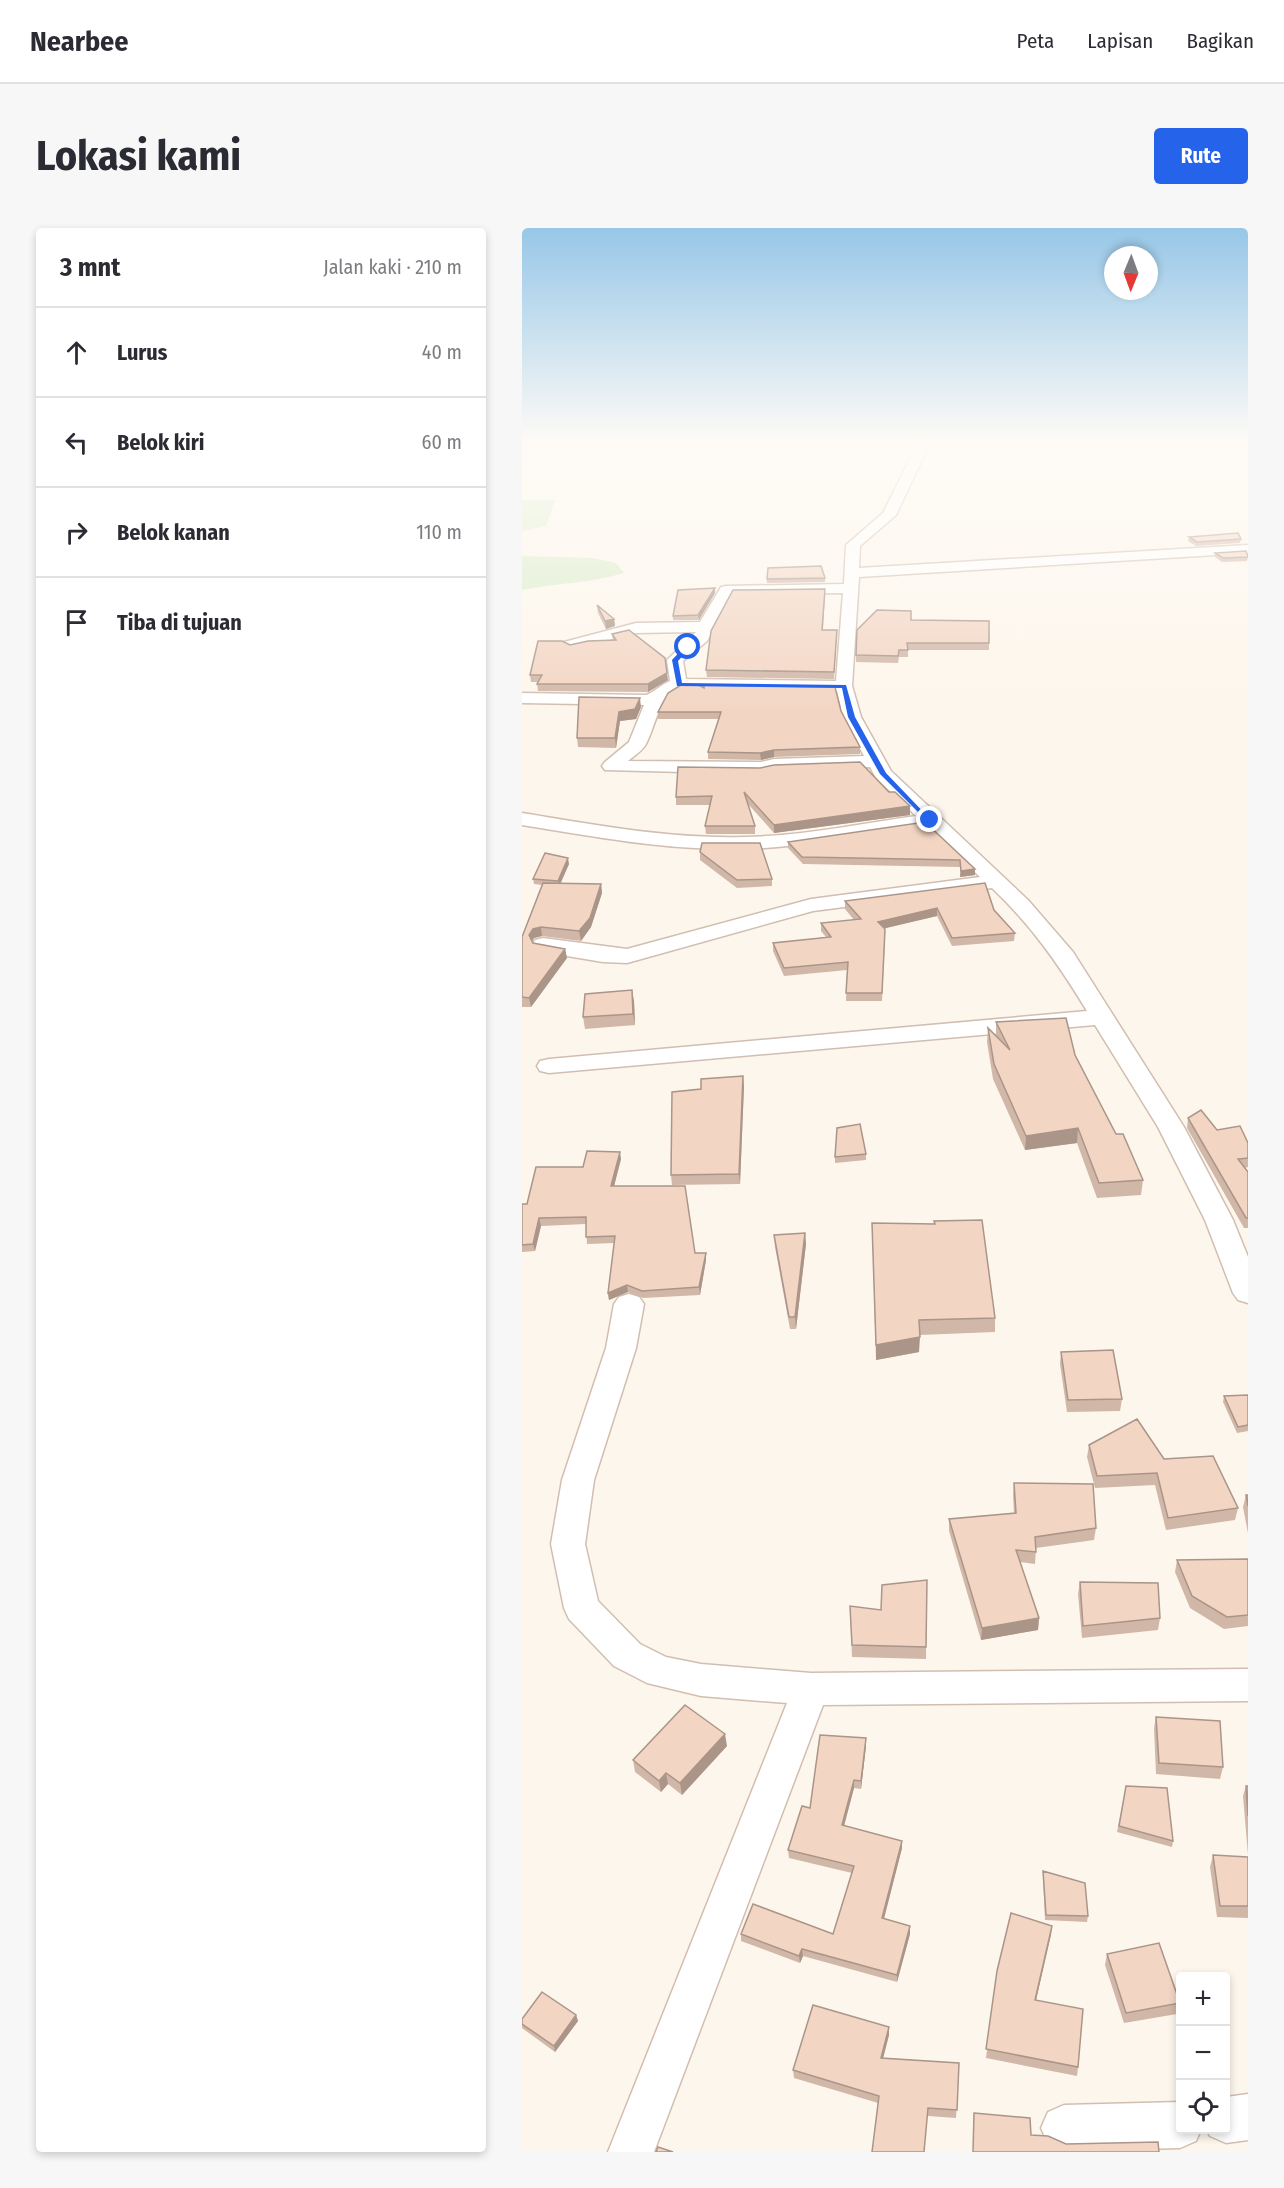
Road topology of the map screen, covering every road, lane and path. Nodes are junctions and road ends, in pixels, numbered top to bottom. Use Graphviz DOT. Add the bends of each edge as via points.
graph roads {
  1 [pos="868,533"];
  2 [pos="1248,549"];
  3 [pos="851,581"];
  4 [pos="705,627"];
  5 [pos="570,645"];
  6 [pos="679,684"];
  7 [pos="844,686"];
  8 [pos="522,698"];
  9 [pos="655,699"];
  10 [pos="876,761"];
  11 [pos="522,819"];
  12 [pos="930,820"];
  13 [pos="996,881"];
  14 [pos="543,945"];
  15 [pos="1103,1017"];
  16 [pos="549,1066"];
  17 [pos="1248,1293"];
  18 [pos="629,1304"];
  19 [pos="1248,1685"];
  20 [pos="811,1689"];
  21 [pos="1248,2117"];
  22 [pos="1230,2119"];
  23 [pos="1176,2125"];
  24 [pos="1064,2128"];
  25 [pos="632,2152"];
  1 -- 3 [label="street" via="853,545"];
  2 -- 3 [label="street"];
  3 -- 4 [label="street" via="729,590"];
  3 -- 7 [label="street"];
  4 -- 5 [label="street" via="636,628"];
  4 -- 6 [label="street" via="701,638 675,660"];
  6 -- 7 [label="street"];
  6 -- 9 [label="street" via="662,690"];
  7 -- 10 [label="street" via="852,717"];
  8 -- 9 [label="street"];
  9 -- 10 [label="street" via="638,744 611,766 761,768"];
  10 -- 12 [label="street" via="883,774"];
  11 -- 12 [label="street" via="633,837 730,843"];
  12 -- 13 [label="street"];
  13 -- 14 [label="street" via="811,905 627,956 603,956"];
  13 -- 15 [label="street" via="1062,952"];
  15 -- 16 [label="street"];
  15 -- 17 [label="street" via="1171,1127 1219,1220"];
  18 -- 20 [label="street" via="621,1348 576,1491 568,1544 582,1608 627,1655 660,1672 701,1680"];
  19 -- 20 [label="street"];
  20 -- 25 [label="street"];
  21 -- 22 [label="street"];
  23 -- 24 [label="street"];
}
